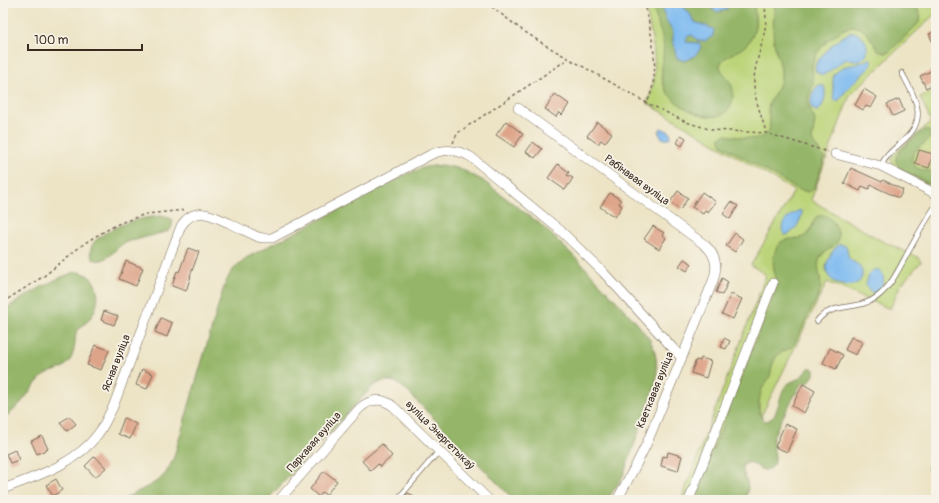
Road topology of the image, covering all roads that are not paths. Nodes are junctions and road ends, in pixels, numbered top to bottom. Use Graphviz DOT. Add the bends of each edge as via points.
graph roads {
  1 [pos="902,73"];
  2 [pos="518,108"];
  3 [pos="835,154"];
  4 [pos="881,166"];
  5 [pos="936,194"];
  6 [pos="936,205"];
  7 [pos="773,283"];
  8 [pos="711,286"];
  9 [pos="816,321"];
  10 [pos="681,357"];
  11 [pos="368,401"];
  12 [pos="439,451"];
  13 [pos="3,489"];
  14 [pos="279,500"];
  15 [pos="397,500"];
  16 [pos="489,500"];
  17 [pos="617,500"];
  18 [pos="689,500"];
  1 -- 4 [label="lane" via="916,101 917,120 911,133 890,152"];
  2 -- 8 [label="street, Рабінавая вуліца" via="711,250 716,266"];
  3 -- 4 [label="street"];
  4 -- 5 [label="street"];
  6 -- 9 [label="lane" via="884,291 867,302 826,312"];
  7 -- 18 [label="street"];
  8 -- 10 [label="street, Кветкавая вуліца"];
  10 -- 13 [label="street, Ясная вуліца" via="603,272 560,230 464,153 452,150 438,151 272,238 258,237 209,214 190,216 181,226 113,407 99,434 82,452 61,465"];
  10 -- 17 [label="street, Кветкавая вуліца" via="644,448"];
  11 -- 12 [label="street, вуліца Энергетыкаў" via="390,403"];
  11 -- 14 [label="street, Паркавая вуліца"];
  12 -- 15 [label="lane"];
  12 -- 16 [label="street, вуліца Энергетыкаў"];
}
